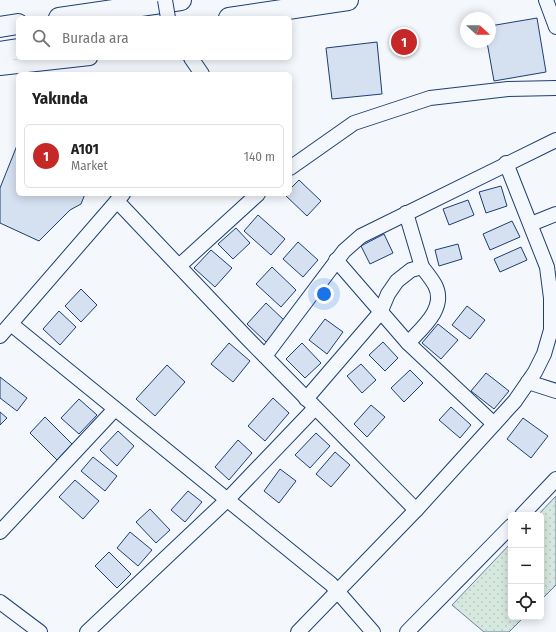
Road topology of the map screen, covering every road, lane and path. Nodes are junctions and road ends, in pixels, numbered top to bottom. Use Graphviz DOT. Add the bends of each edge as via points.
graph roads {
  1 [pos="166,0"];
  2 [pos="181,0"];
  3 [pos="348,0"];
  4 [pos="546,0"];
  5 [pos="73,16"];
  6 [pos="168,16"];
  7 [pos="242,16"];
  8 [pos="16,24"];
  9 [pos="0,27"];
  10 [pos="556,27"];
  11 [pos="16,49"];
  12 [pos="0,52"];
  13 [pos="72,60"];
  14 [pos="190,60"];
  15 [pos="192,60"];
  16 [pos="0,68"];
  17 [pos="189,72"];
  18 [pos="200,72"];
  19 [pos="556,88"];
  20 [pos="556,140"];
  21 [pos="506,163"];
  22 [pos="292,167"];
  23 [pos="256,196"];
  24 [pos="121,198"];
  25 [pos="406,213"];
  26 [pos="556,214"];
  27 [pos="531,224"];
  28 [pos="336,260"];
  29 [pos="179,266"];
  30 [pos="422,267"];
  31 [pos="380,313"];
  32 [pos="11,324"];
  33 [pos="0,336"];
  34 [pos="408,343"];
  35 [pos="265,356"];
  36 [pos="528,382"];
  37 [pos="556,391"];
  38 [pos="311,403"];
  39 [pos="115,409"];
  40 [pos="494,424"];
  41 [pos="556,478"];
  42 [pos="227,500"];
  43 [pos="416,510"];
  44 [pos="525,512"];
  45 [pos="508,529"];
  46 [pos="0,532"];
  47 [pos="337,591"];
  48 [pos="0,602"];
  49 [pos="40,632"];
  50 [pos="87,632"];
  51 [pos="298,632"];
  52 [pos="373,632"];
  53 [pos="407,632"];
  1 -- 6 [label="street, bridge"];
  2 -- 5 [label="highway"];
  3 -- 7 [label="highway"];
  4 -- 10 [label="street"];
  8 -- 9 [label="highway"];
  11 -- 12 [label="highway"];
  13 -- 16 [label="street"];
  14 -- 17 [label="street"];
  15 -- 18 [label="street"];
  19 -- 22 [label="street" via="508,89 430,98 354,123"];
  20 -- 21 [label="street"];
  21 -- 25 [label="street"];
  21 -- 27 [label="street"];
  23 -- 29 [label="street"];
  24 -- 29 [label="street"];
  24 -- 32 [label="street"];
  25 -- 28 [label="street" via="361,236"];
  25 -- 30 [label="street"];
  26 -- 27 [label="street"];
  27 -- 36 [label="street" via="547,267 551,298 551,330 544,354"];
  28 -- 31 [label="street"];
  28 -- 35 [label="street"];
  29 -- 35 [label="street"];
  30 -- 31 [label="street" via="411,270 397,282 388,294"];
  30 -- 34 [label="street" via="435,285 437,305 431,318"];
  31 -- 34 [label="street"];
  31 -- 38 [label="street"];
  32 -- 33 [label="street"];
  32 -- 39 [label="street"];
  34 -- 40 [label="street"];
  35 -- 38 [label="street"];
  36 -- 37 [label="street"];
  36 -- 40 [label="street"];
  38 -- 42 [label="street"];
  38 -- 43 [label="street"];
  39 -- 42 [label="street"];
  39 -- 46 [label="street"];
  40 -- 43 [label="street"];
  41 -- 44 [label="street"];
  42 -- 47 [label="street"];
  42 -- 50 [label="street"];
  43 -- 47 [label="street"];
  45 -- 53 [label="street"];
  47 -- 51 [label="street"];
  47 -- 52 [label="street"];
  48 -- 49 [label="street"];
}
